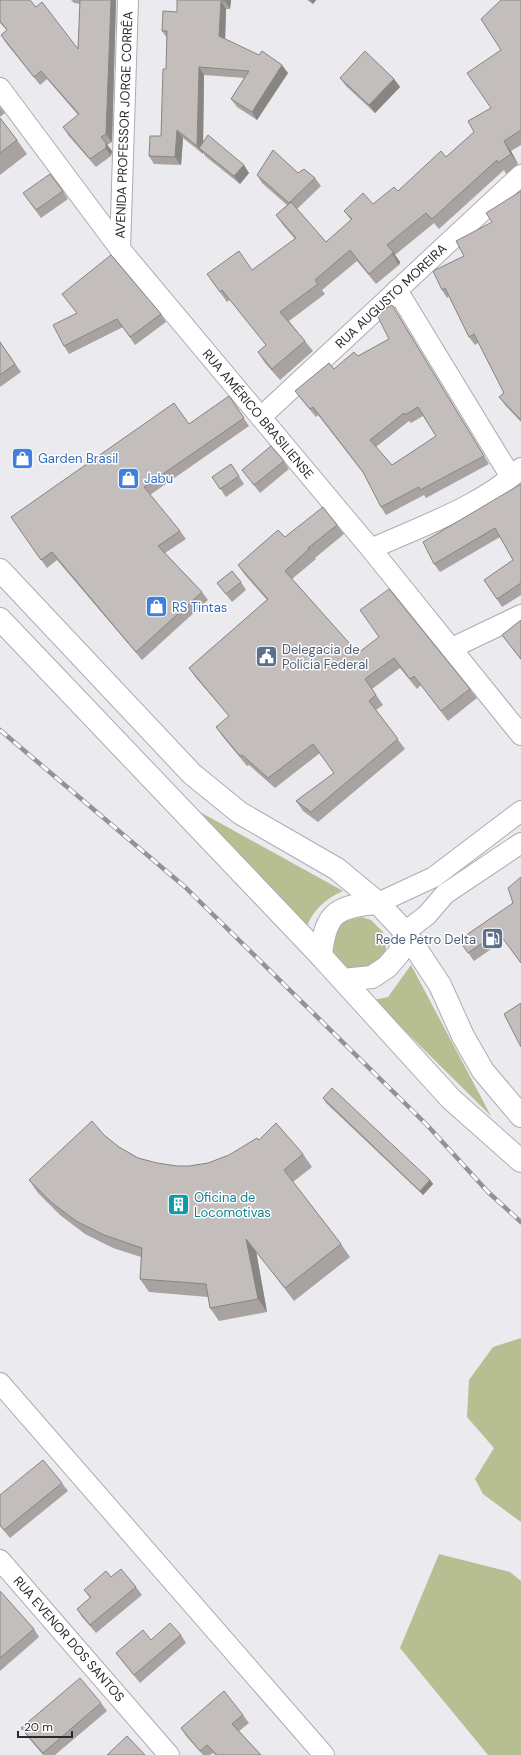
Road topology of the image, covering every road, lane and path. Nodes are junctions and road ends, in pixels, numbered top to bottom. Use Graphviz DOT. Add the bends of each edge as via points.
graph roads {
  1 [pos="128,0"];
  2 [pos="0,88"];
  3 [pos="521,175"];
  4 [pos="120,249"];
  5 [pos="397,290"];
  6 [pos="261,417"];
  7 [pos="516,473"];
  8 [pos="371,549"];
  9 [pos="0,570"];
  10 [pos="521,614"];
  11 [pos="0,619"];
  12 [pos="452,648"];
  13 [pos="521,735"];
  14 [pos="521,811"];
  15 [pos="521,843"];
  16 [pos="378,903"];
  17 [pos="405,932"];
  18 [pos="321,956"];
  19 [pos="344,980"];
  20 [pos="521,1116"];
  21 [pos="521,1162"];
  22 [pos="0,1383"];
  23 [pos="0,1560"];
  24 [pos="169,1755"];
  25 [pos="324,1755"];
  1 -- 4 [label="street, AVENIDA PROFESSOR JORGE CORRÊA"];
  2 -- 4 [label="street, RUA AMÉRICO BRASILIENSE"];
  3 -- 5 [label="street, RUA AUGUSTO MOREIRA"];
  4 -- 6 [label="street, RUA AMÉRICO BRASILIENSE"];
  5 -- 6 [label="street, RUA AUGUSTO MOREIRA"];
  5 -- 7 [label="street"];
  6 -- 8 [label="street, RUA AMÉRICO BRASILIENSE"];
  7 -- 8 [label="street" via="475,501"];
  8 -- 12 [label="street, RUA AMÉRICO BRASILIENSE"];
  9 -- 16 [label="main road" via="192,774 240,813 337,869"];
  10 -- 12 [label="street"];
  11 -- 18 [label="main road"];
  12 -- 13 [label="street, RUA AMÉRICO BRASILIENSE"];
  14 -- 16 [label="street" via="434,877"];
  15 -- 17 [label="street" via="445,894 427,915"];
  16 -- 17 [label="main road"];
  16 -- 18 [label="main road" via="354,905 342,909 330,918 322,936"];
  17 -- 19 [label="main road" via="399,953 387,967 372,977"];
  17 -- 20 [label="main road" via="440,985 463,1036 484,1071"];
  18 -- 19 [label="main road"];
  19 -- 21 [label="main road" via="451,1099"];
  22 -- 25 [label="street"];
  23 -- 24 [label="street, RUA EVENOR DOS SANTOS"];
}
